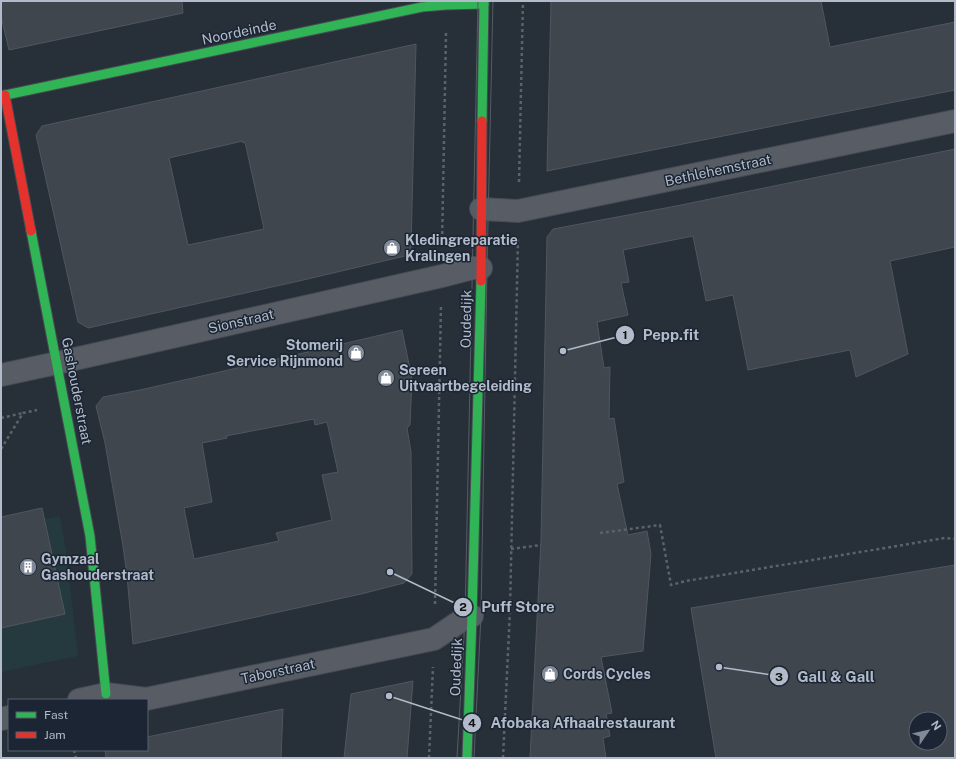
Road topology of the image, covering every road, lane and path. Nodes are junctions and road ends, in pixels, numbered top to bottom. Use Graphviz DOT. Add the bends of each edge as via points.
graph roads {
  1 [pos="524,1"];
  2 [pos="484,2"];
  3 [pos="446,5"];
  4 [pos="3,96"];
  5 [pos="955,121"];
  6 [pos="481,209"];
  7 [pos="518,211"];
  8 [pos="481,268"];
  9 [pos="517,269"];
  10 [pos="442,276"];
  11 [pos="57,363"];
  12 [pos="1,375"];
  13 [pos="65,403"];
  14 [pos="24,413"];
  15 [pos="1,418"];
  16 [pos="1,449"];
  17 [pos="600,533"];
  18 [pos="955,539"];
  19 [pos="541,545"];
  20 [pos="511,549"];
  21 [pos="472,616"];
  22 [pos="434,639"];
  23 [pos="106,694"];
  24 [pos="84,699"];
  25 [pos="429,758"];
  26 [pos="467,758"];
  27 [pos="503,758"];
  1 -- 7 [label="path"];
  2 -- 3 [label="street, Noordeinde"];
  2 -- 6 [label="street, Oudedijk"];
  3 -- 4 [label="street, Noordeinde" via="422,7"];
  3 -- 10 [label="path, Oudedijk"];
  4 -- 11 [label="street, Gashouderstraat"];
  5 -- 7 [label="street, Bethlehemstraat"];
  6 -- 7 [label="street, Bethlehemstraat"];
  6 -- 8 [label="street, Oudedijk"];
  8 -- 10 [label="street, Sionstraat"];
  8 -- 21 [label="street, Oudedijk"];
  9 -- 20 [label="path"];
  10 -- 11 [label="street, Sionstraat"];
  10 -- 22 [label="path, Oudedijk"];
  11 -- 12 [label="street, Sionstraat"];
  11 -- 13 [label="street, Gashouderstraat"];
  13 -- 14 [label="path"];
  13 -- 23 [label="street, Gashouderstraat" via="90,536"];
  14 -- 15 [label="path"];
  14 -- 16 [label="path"];
  17 -- 18 [label="path" via="660,525 671,585 945,538"];
  19 -- 20 [label="path"];
  20 -- 27 [label="path"];
  21 -- 22 [label="street, Taborstraat"];
  21 -- 26 [label="street, Oudedijk"];
  22 -- 23 [label="street, Taborstraat" via="146,699"];
  22 -- 25 [label="path, Oudedijk"];
  23 -- 24 [label="street, Taborstraat"];
}
